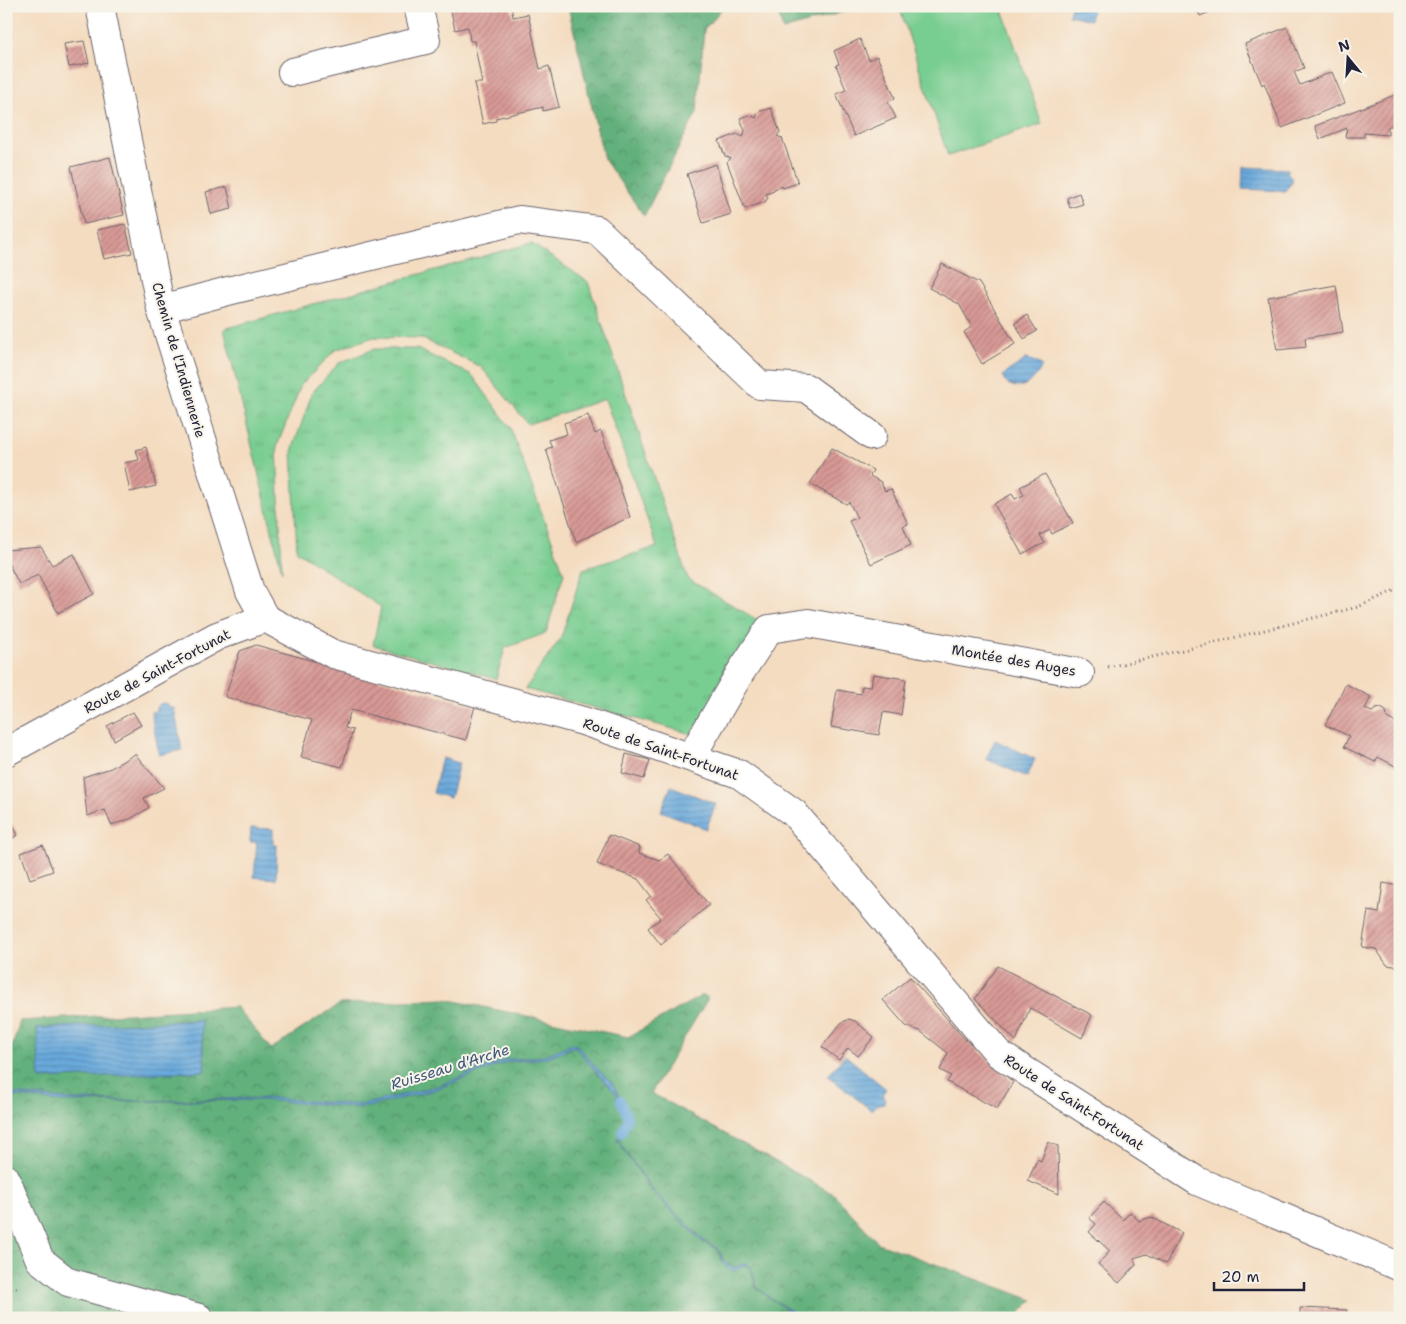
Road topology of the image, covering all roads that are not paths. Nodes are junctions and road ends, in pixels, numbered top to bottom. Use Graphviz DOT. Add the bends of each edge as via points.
graph roads {
  1 [pos="100,6"];
  2 [pos="418,6"];
  3 [pos="292,72"];
  4 [pos="161,309"];
  5 [pos="872,436"];
  6 [pos="265,618"];
  7 [pos="1080,673"];
  8 [pos="6,752"];
  9 [pos="691,757"];
  10 [pos="6,1179"];
  11 [pos="1400,1267"];
  12 [pos="199,1318"];
  1 -- 4 [label="street, Chemin de l'Indiennerie"];
  2 -- 3 [label="street" via="426,40"];
  4 -- 5 [label="street" via="519,220 597,230 760,385 806,388"];
  4 -- 6 [label="street, Chemin de l'Indiennerie" via="250,591"];
  6 -- 8 [label="street, Route de Saint-Fortunat" via="217,636"];
  6 -- 9 [label="street, Route de Saint-Fortunat" via="333,654 583,721"];
  7 -- 9 [label="street, Montée des Auges" via="808,623 769,629"];
  9 -- 11 [label="street, Route de Saint-Fortunat" via="740,774 794,813 999,1054 1197,1181"];
  10 -- 12 [label="street" via="40,1260 68,1282"];
}
